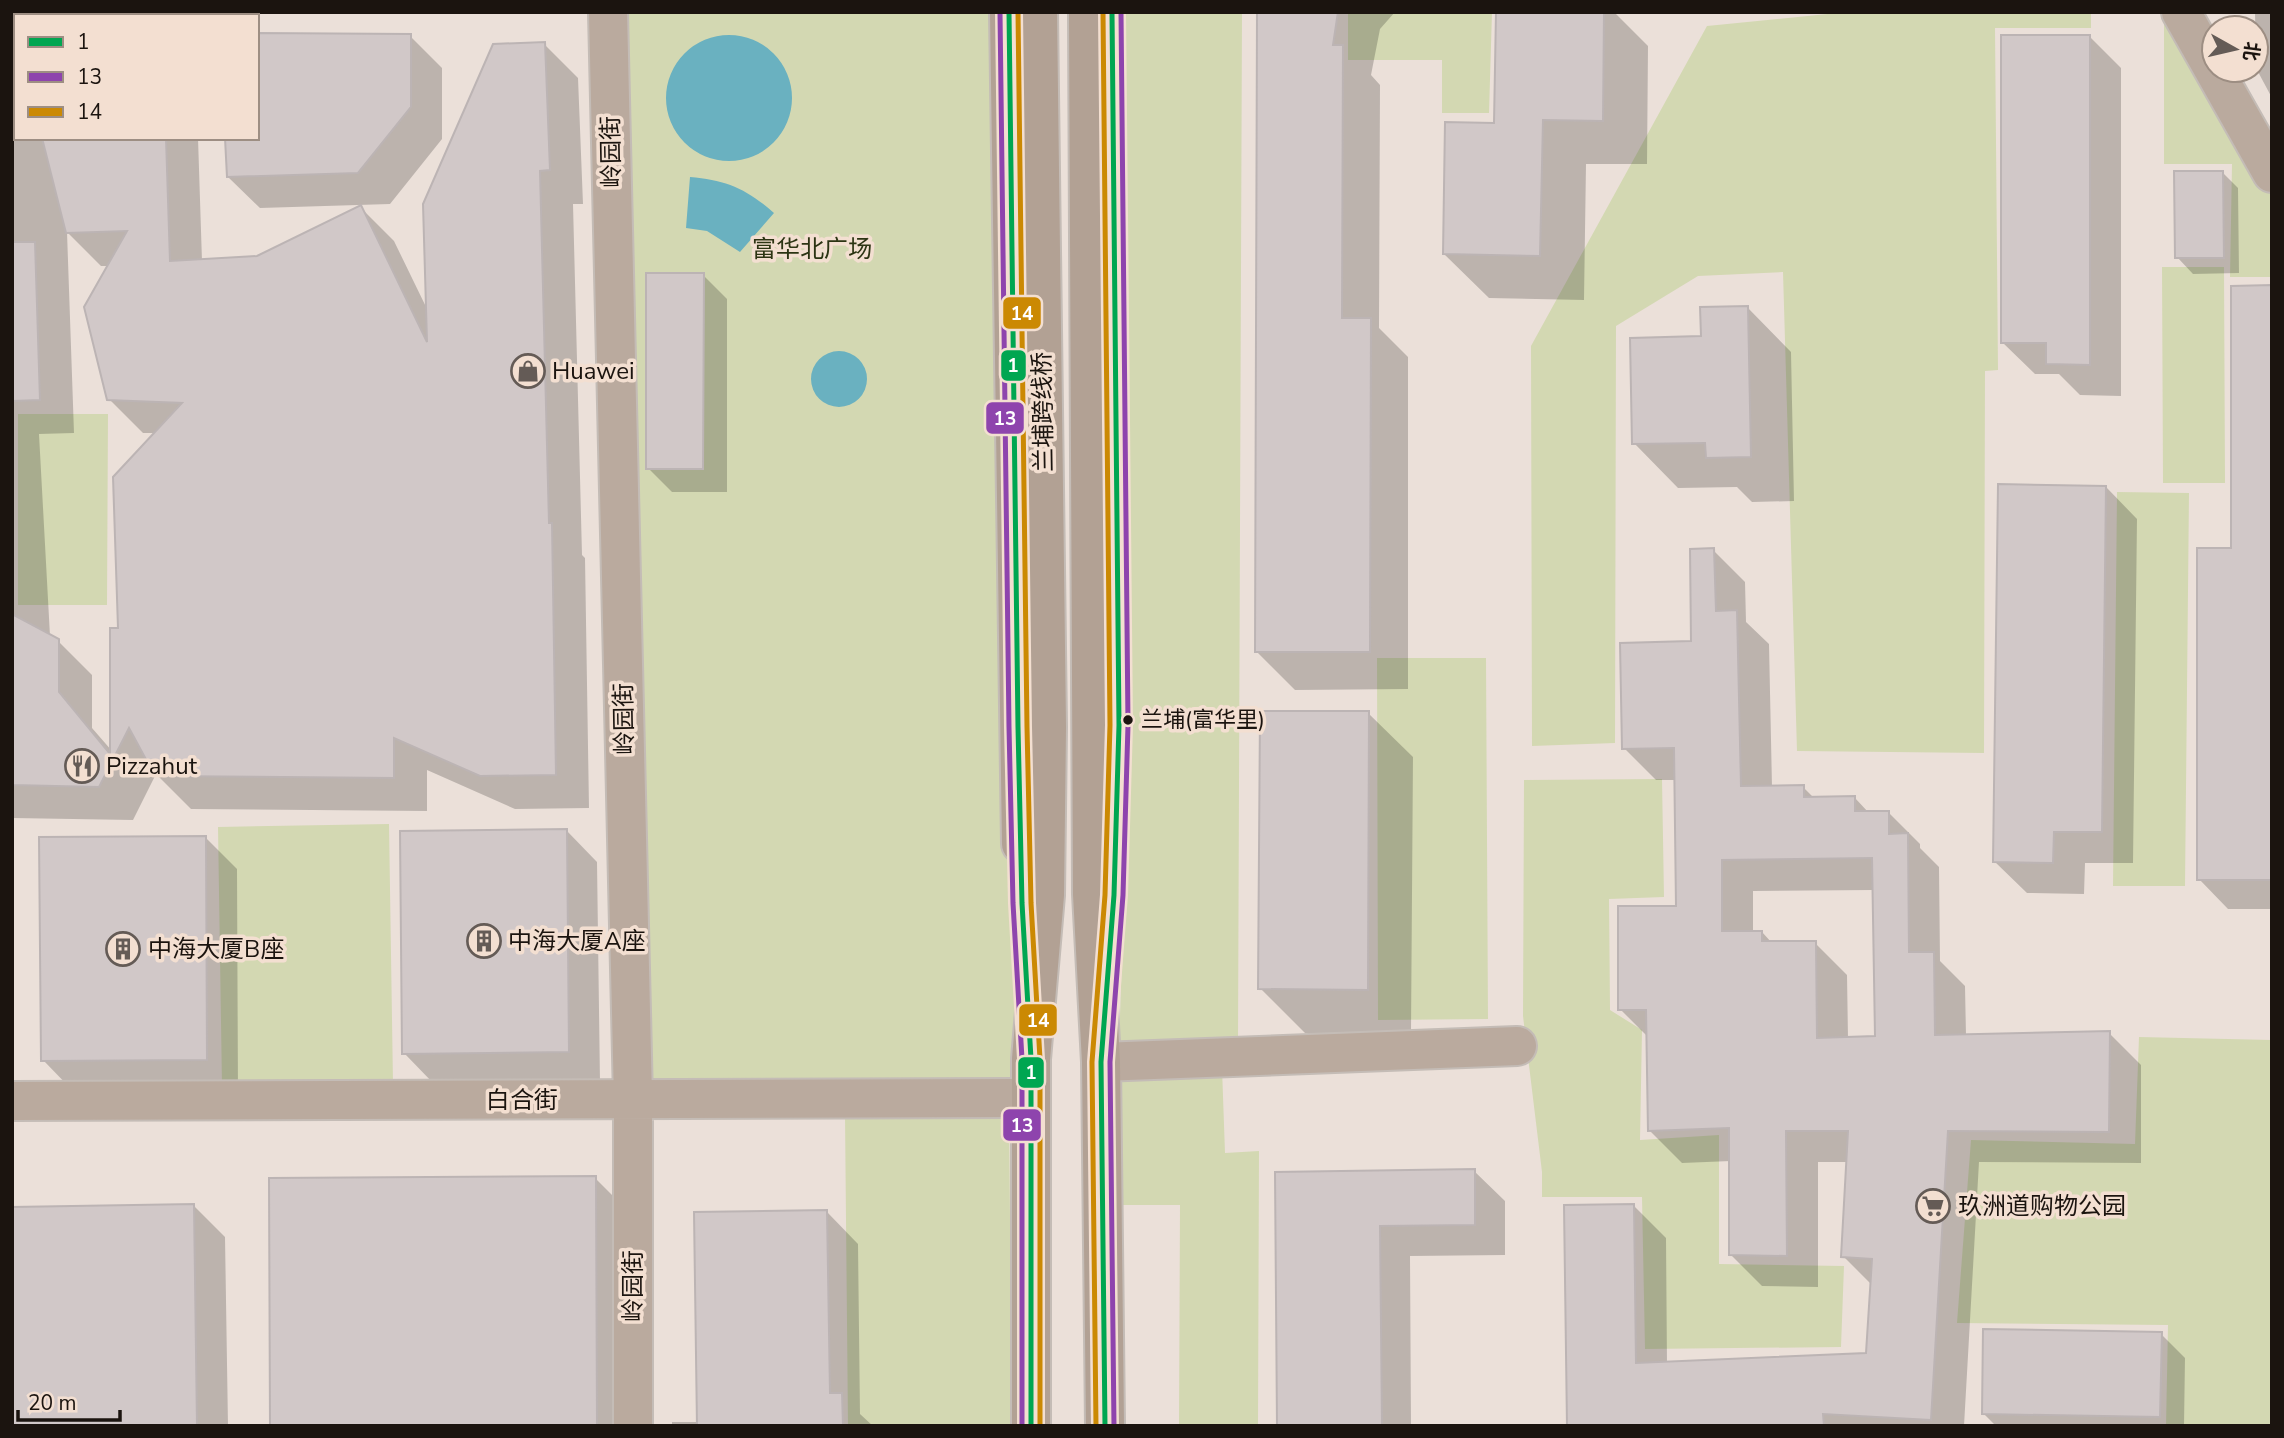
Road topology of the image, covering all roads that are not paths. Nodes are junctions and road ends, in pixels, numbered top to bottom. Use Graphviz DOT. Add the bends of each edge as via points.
graph roads {
  1 [pos="608,12"];
  2 [pos="1009,12"];
  3 [pos="1038,12"];
  4 [pos="1088,12"];
  5 [pos="1112,12"];
  6 [pos="2182,12"];
  7 [pos="2272,173"];
  8 [pos="1517,1046"];
  9 [pos="1031,1059"];
  10 [pos="1101,1062"];
  11 [pos="1031,1097"];
  12 [pos="633,1099"];
  13 [pos="12,1101"];
  14 [pos="633,1426"];
  15 [pos="1031,1426"];
  16 [pos="1105,1426"];
  1 -- 12 [label="street, 岭园街"];
  2 -- 9 [label="main road" via="1018,755"];
  3 -- 9 [label="main road, 兰埔跨线桥" via="1047,727 1045,895"];
  4 -- 10 [label="main road, 兰埔跨线桥" via="1092,894"];
  5 -- 10 [label="main road" via="1119,725 1114,895"];
  6 -- 7 [label="street"];
  8 -- 10 [label="street"];
  9 -- 11 [label="main road"];
  10 -- 16 [label="main road"];
  11 -- 12 [label="street, 白合街"];
  11 -- 15 [label="main road"];
  12 -- 13 [label="street, 白合街"];
  12 -- 14 [label="street, 岭园街"];
}
